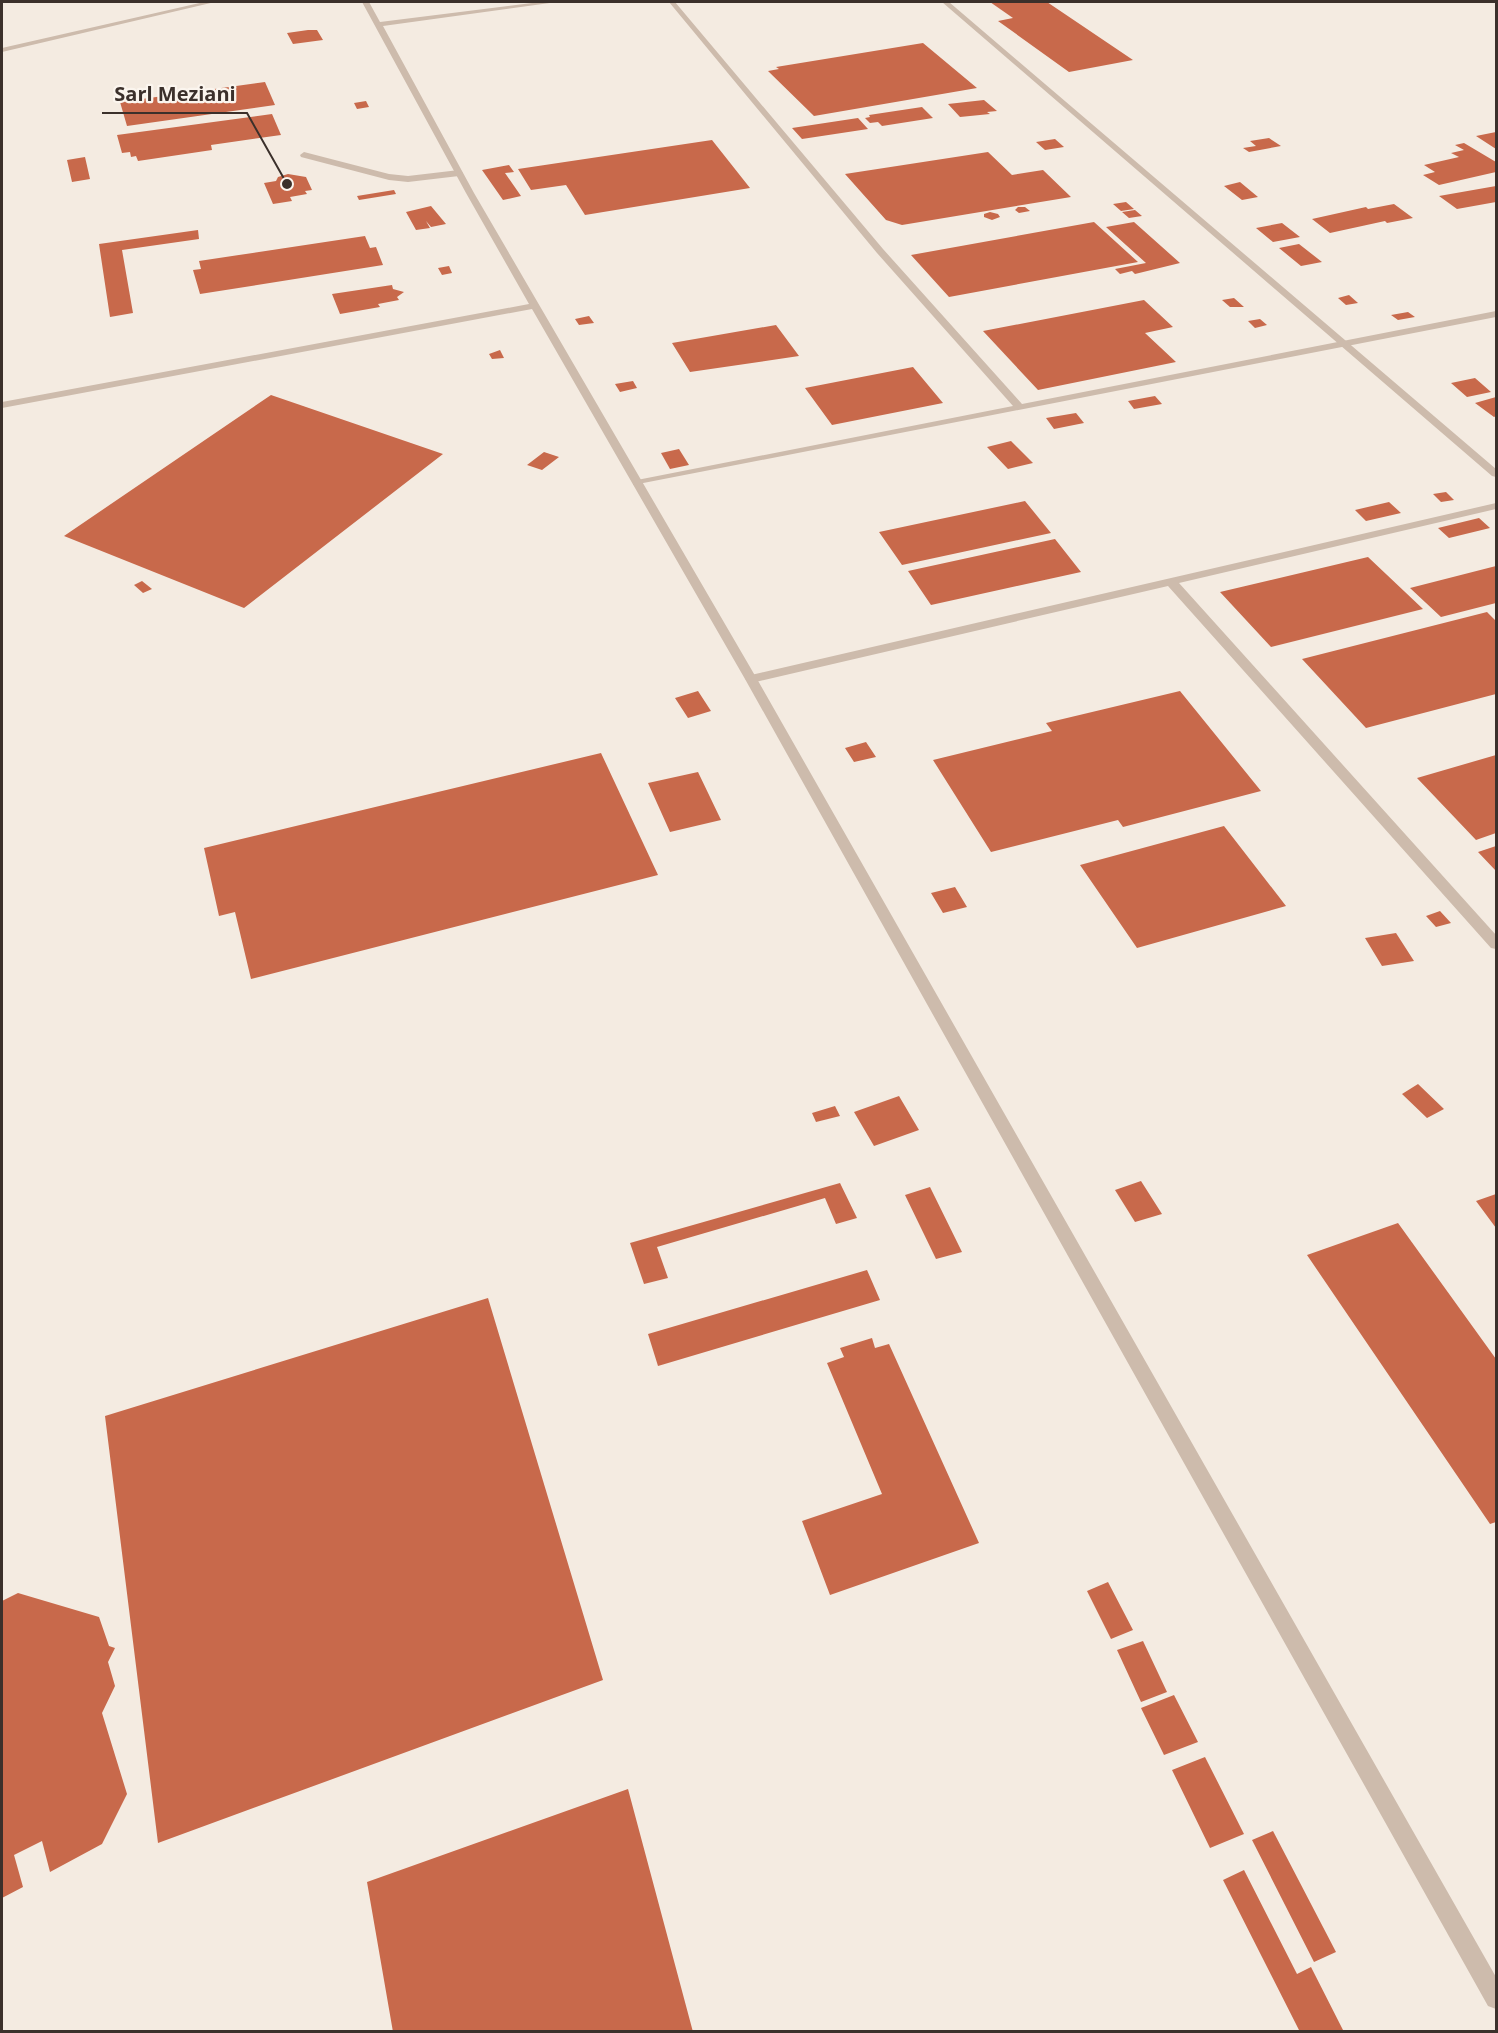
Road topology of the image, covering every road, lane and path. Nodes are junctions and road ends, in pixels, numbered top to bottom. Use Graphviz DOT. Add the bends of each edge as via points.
graph roads {
  1 [pos="211,2"];
  2 [pos="366,2"];
  3 [pos="554,2"];
  4 [pos="672,2"];
  5 [pos="945,2"];
  6 [pos="380,24"];
  7 [pos="2,50"];
  8 [pos="304,155"];
  9 [pos="459,173"];
  10 [pos="534,306"];
  11 [pos="1497,314"];
  12 [pos="1345,344"];
  13 [pos="2,405"];
  14 [pos="1019,407"];
  15 [pos="1497,474"];
  16 [pos="637,483"];
  17 [pos="1497,506"];
  18 [pos="1172,583"];
  19 [pos="751,680"];
  20 [pos="1497,944"];
  21 [pos="1497,1998"];
  1 -- 7 [label="street"];
  2 -- 6 [label="street"];
  3 -- 6 [label="street"];
  4 -- 14 [label="street" via="880,251"];
  5 -- 12 [label="street"];
  6 -- 9 [label="street"];
  8 -- 9 [label="street" via="389,177 408,179"];
  9 -- 10 [label="street"];
  10 -- 13 [label="street"];
  10 -- 16 [label="street"];
  11 -- 12 [label="street"];
  12 -- 14 [label="street"];
  12 -- 15 [label="street"];
  14 -- 16 [label="street"];
  16 -- 19 [label="street"];
  17 -- 18 [label="street"];
  18 -- 19 [label="street"];
  18 -- 20 [label="street"];
  19 -- 21 [label="street"];
}
